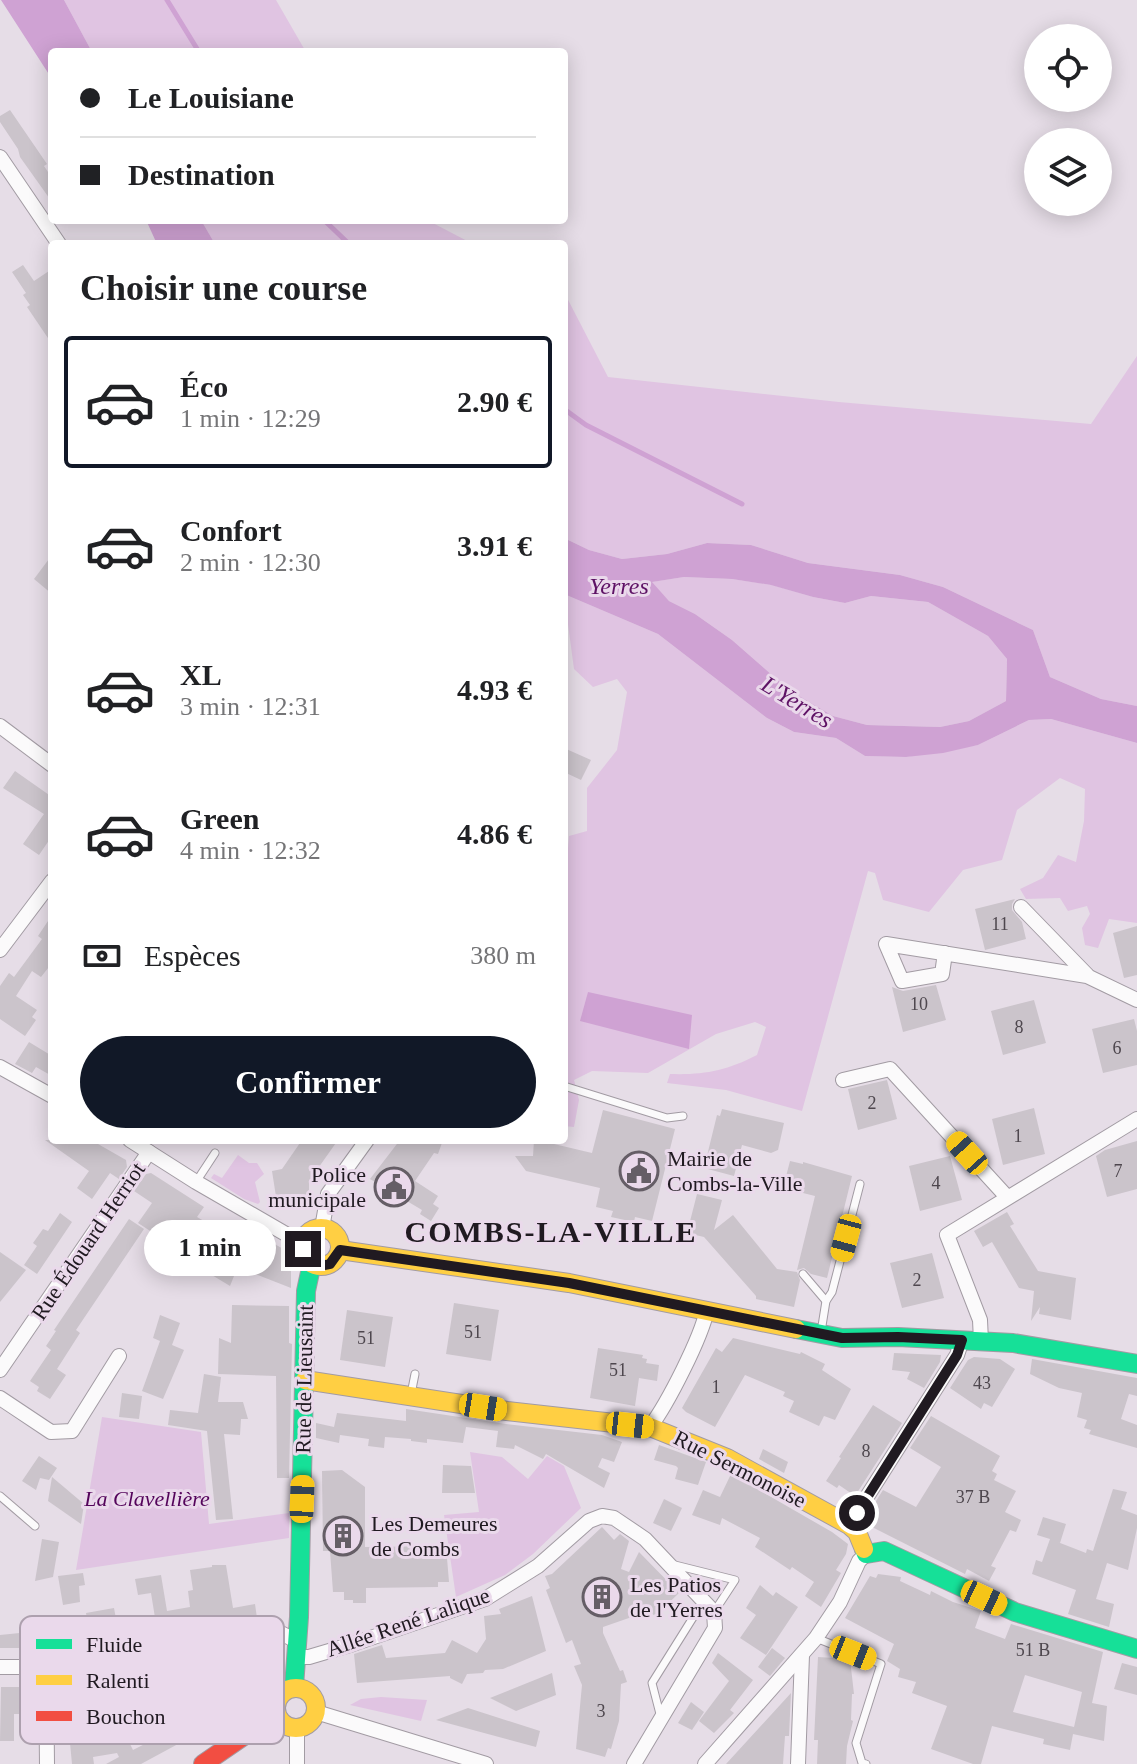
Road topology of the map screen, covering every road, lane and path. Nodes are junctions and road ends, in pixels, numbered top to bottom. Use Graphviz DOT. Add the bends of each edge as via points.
graph roads {
  1 [pos="0,157"];
  2 [pos="56,240"];
  3 [pos="0,726"];
  4 [pos="48,762"];
  5 [pos="48,886"];
  6 [pos="1021,907"];
  7 [pos="0,950"];
  8 [pos="945,953"];
  9 [pos="1087,976"];
  10 [pos="1137,1000"];
  11 [pos="0,1067"];
  12 [pos="843,1080"];
  13 [pos="568,1087"];
  14 [pos="48,1094"];
  15 [pos="683,1116"];
  16 [pos="1137,1119"];
  17 [pos="136,1144"];
  18 [pos="364,1144"];
  19 [pos="149,1152"];
  20 [pos="215,1153"];
  21 [pos="196,1182"];
  22 [pos="860,1184"];
  23 [pos="1007,1197"];
  24 [pos="322,1228"];
  25 [pos="303,1244"];
  26 [pos="340,1250"];
  27 [pos="312,1263"];
  28 [pos="803,1274"];
  29 [pos="826,1301"];
  30 [pos="707,1310"];
  31 [pos="820,1334"];
  32 [pos="971,1341"];
  33 [pos="119,1356"];
  34 [pos="1137,1364"];
  35 [pos="0,1370"];
  36 [pos="415,1374"];
  37 [pos="305,1380"];
  38 [pos="411,1396"];
  39 [pos="0,1398"];
  40 [pos="650,1427"];
  41 [pos="0,1496"];
  42 [pos="849,1525"];
  43 [pos="35,1526"];
  44 [pos="866,1554"];
  45 [pos="669,1564"];
  46 [pos="709,1606"];
  47 [pos="284,1636"];
  48 [pos="816,1638"];
  49 [pos="298,1649"];
  50 [pos="1137,1649"];
  51 [pos="802,1655"];
  52 [pos="294,1687"];
  53 [pos="284,1693"];
  54 [pos="316,1712"];
  55 [pos="661,1719"];
  56 [pos="284,1725"];
  57 [pos="297,1728"];
  58 [pos="47,1744"];
  59 [pos="232,1744"];
  60 [pos="47,1764"];
  61 [pos="203,1764"];
  62 [pos="297,1764"];
  63 [pos="486,1764"];
  64 [pos="634,1764"];
  65 [pos="705,1764"];
  66 [pos="798,1764"];
  67 [pos="866,1764"];
  1 -- 2 [label="street"];
  3 -- 4 [label="street"];
  5 -- 7 [label="street"];
  6 -- 9 [label="street"];
  8 -- 9 [label="street"];
  9 -- 10 [label="street"];
  11 -- 14 [label="street"];
  12 -- 23 [label="street" via="890,1069"];
  13 -- 15 [label="lane" via="667,1118"];
  16 -- 23 [label="street"];
  17 -- 19 [label="street"];
  18 -- 24 [label="street" via="328,1194"];
  19 -- 21 [label="street"];
  19 -- 35 [label="street, Rue Édouard Herriot"];
  20 -- 21 [label="lane"];
  21 -- 25 [label="street"];
  22 -- 29 [label="lane"];
  23 -- 32 [label="street" via="947,1235 980,1320"];
  24 -- 25 [label="main road" via="312,1230"];
  24 -- 26 [label="main road" via="338,1237"];
  25 -- 27 [label="main road"];
  26 -- 27 [label="main road" via="330,1264"];
  26 -- 30 [label="main road" via="569,1283"];
  27 -- 37 [label="main road, Rue de Lieusaint" via="306,1291"];
  28 -- 29 [label="lane"];
  29 -- 31 [label="lane"];
  30 -- 31 [label="main road"];
  30 -- 40 [label="street"];
  31 -- 32 [label="main road"];
  32 -- 34 [label="main road"];
  32 -- 42 [label="street"];
  33 -- 39 [label="street" via="72,1431 51,1432"];
  36 -- 38 [label="lane"];
  37 -- 38 [label="main road, Rue Sermonoise"];
  37 -- 49 [label="main road, Rue de Lieusaint"];
  38 -- 40 [label="main road, Rue Sermonoise"];
  40 -- 42 [label="main road, Rue Sermonoise" via="700,1444"];
  41 -- 43 [label="lane"];
  42 -- 44 [label="main road"];
  44 -- 48 [label="street"];
  44 -- 50 [label="main road" via="884,1551 1015,1612"];
  45 -- 46 [label="street, Allée René Lalique"];
  45 -- 46 [label="lane" via="735,1580"];
  45 -- 49 [label="street, Allée René Lalique" via="645,1539 602,1516 485,1599 309,1657"];
  46 -- 55 [label="street" via="715,1628"];
  46 -- 55 [label="lane" via="652,1683"];
  47 -- 49 [label="street"];
  48 -- 51 [label="street"];
  48 -- 67 [label="lane" via="881,1664 856,1743"];
  49 -- 52 [label="main road, Rue de Lieusaint"];
  51 -- 65 [label="street"];
  51 -- 66 [label="street"];
  52 -- 53 [label="main road"];
  52 -- 54 [label="main road" via="311,1694"];
  54 -- 57 [label="main road"];
  54 -- 63 [label="street"];
  55 -- 64 [label="street"];
  56 -- 57 [label="main road"];
  57 -- 62 [label="street"];
  58 -- 60 [label="street"];
  59 -- 61 [label="main road"];
}
